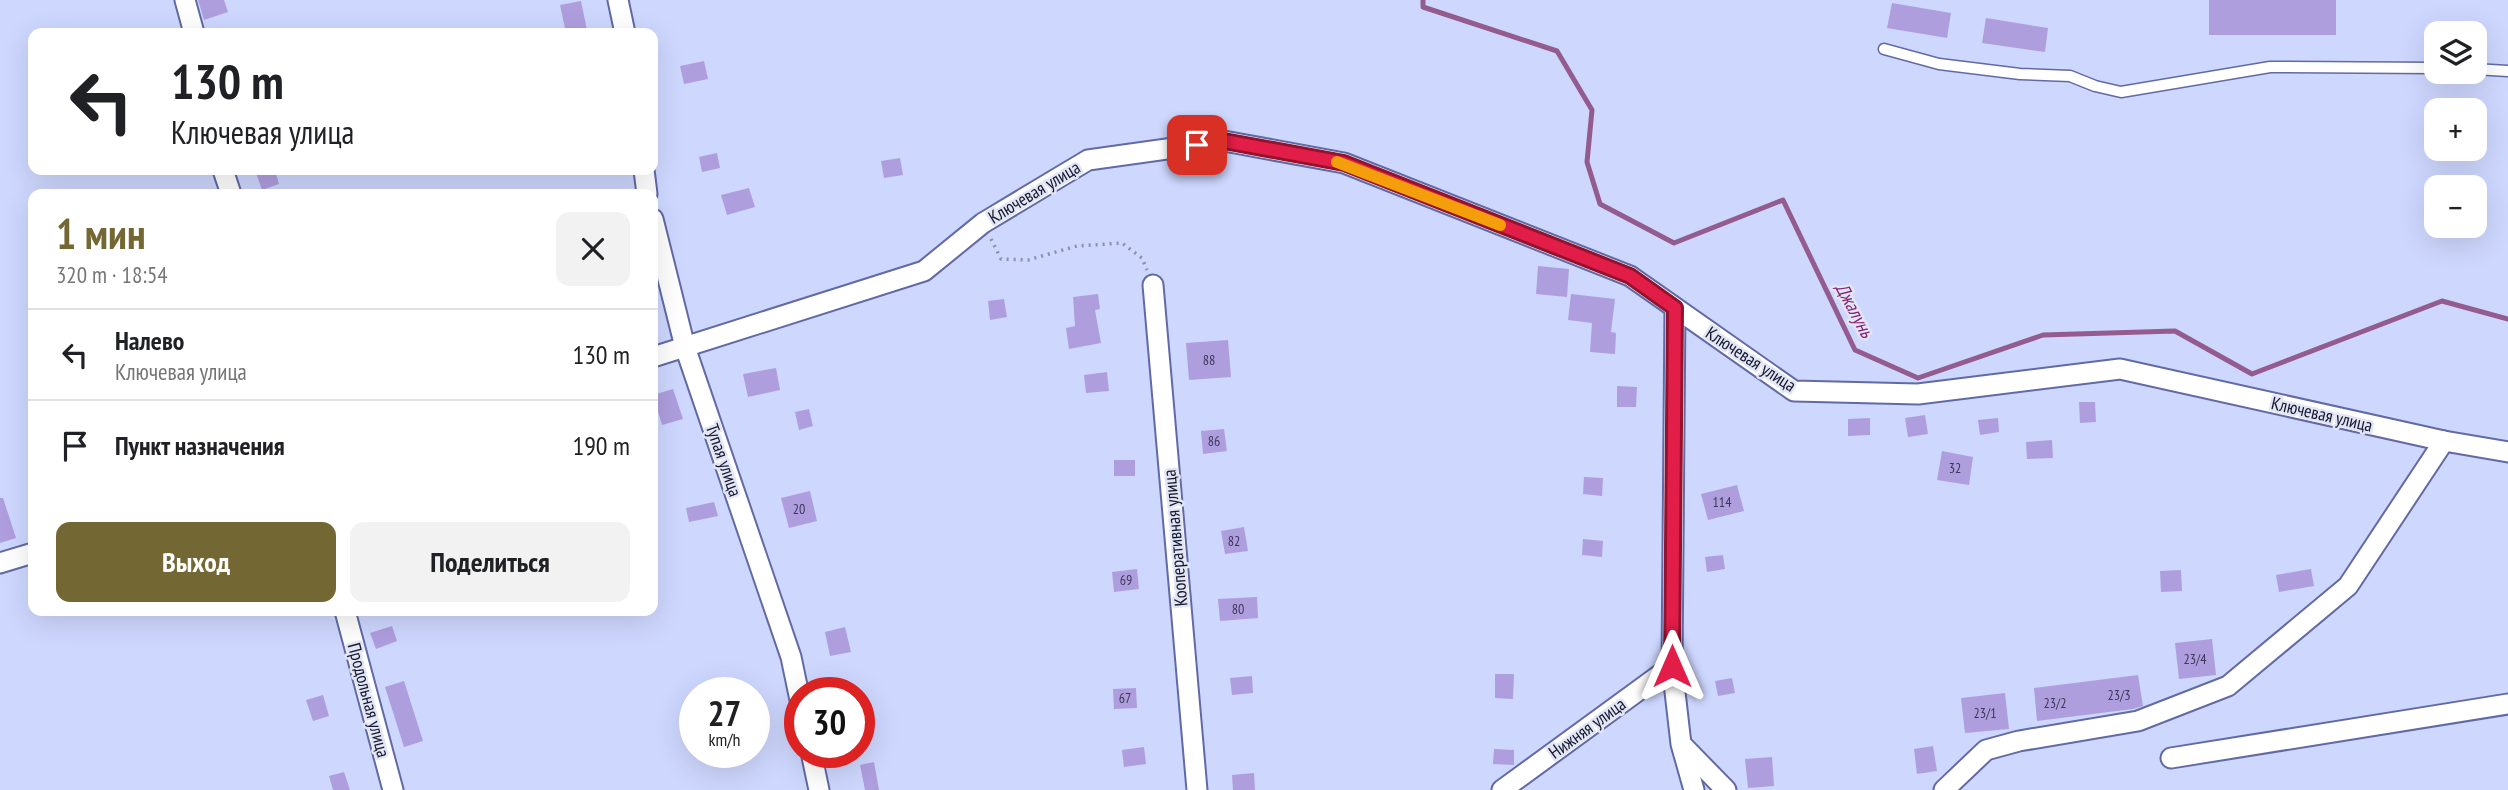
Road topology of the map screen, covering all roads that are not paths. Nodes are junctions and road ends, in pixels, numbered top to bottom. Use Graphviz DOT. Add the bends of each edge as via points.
graph roads {
  1 [pos="184,0"];
  2 [pos="618,0"];
  3 [pos="192,28"];
  4 [pos="624,28"];
  5 [pos="1884,49"];
  6 [pos="2424,68"];
  7 [pos="2487,70"];
  8 [pos="2508,71"];
  9 [pos="658,239"];
  10 [pos="1153,285"];
  11 [pos="1675,308"];
  12 [pos="685,347"];
  13 [pos="658,355"];
  14 [pos="2444,441"];
  15 [pos="2508,452"];
  16 [pos="28,555"];
  17 [pos="0,563"];
  18 [pos="346,616"];
  19 [pos="1672,666"];
  20 [pos="795,677"];
  21 [pos="2508,704"];
  22 [pos="1681,744"];
  23 [pos="2171,758"];
  24 [pos="814,768"];
  25 [pos="393,790"];
  26 [pos="819,790"];
  27 [pos="1197,790"];
  28 [pos="1502,790"];
  29 [pos="1694,790"];
  30 [pos="1726,790"];
  31 [pos="1944,790"];
  1 -- 3 [label="street"];
  2 -- 4 [label="street"];
  5 -- 6 [label="lane" via="1939,64 2070,76 2121,92 2270,67"];
  7 -- 8 [label="lane"];
  9 -- 12 [label="street, Тупая улица"];
  10 -- 27 [label="street, Кооперативная улица"];
  11 -- 12 [label="street, Ключевая улица" via="1630,276 1344,163 1224,141 1088,160 983,223 924,271"];
  11 -- 14 [label="street, Ключевая улица" via="1794,391 1918,394 2120,369"];
  11 -- 19 [label="street"];
  12 -- 13 [label="street, Ключевая улица"];
  12 -- 20 [label="street, Тупая улица"];
  14 -- 15 [label="street, Ключевая улица"];
  14 -- 31 [label="street" via="2348,586 2228,686 2138,721 1986,750"];
  16 -- 17 [label="street"];
  18 -- 25 [label="street, Продольная улица"];
  19 -- 22 [label="street"];
  19 -- 28 [label="street, Нижняя улица"];
  21 -- 23 [label="street"];
  22 -- 29 [label="street"];
  22 -- 30 [label="street"];
  24 -- 26 [label="street"];
}
